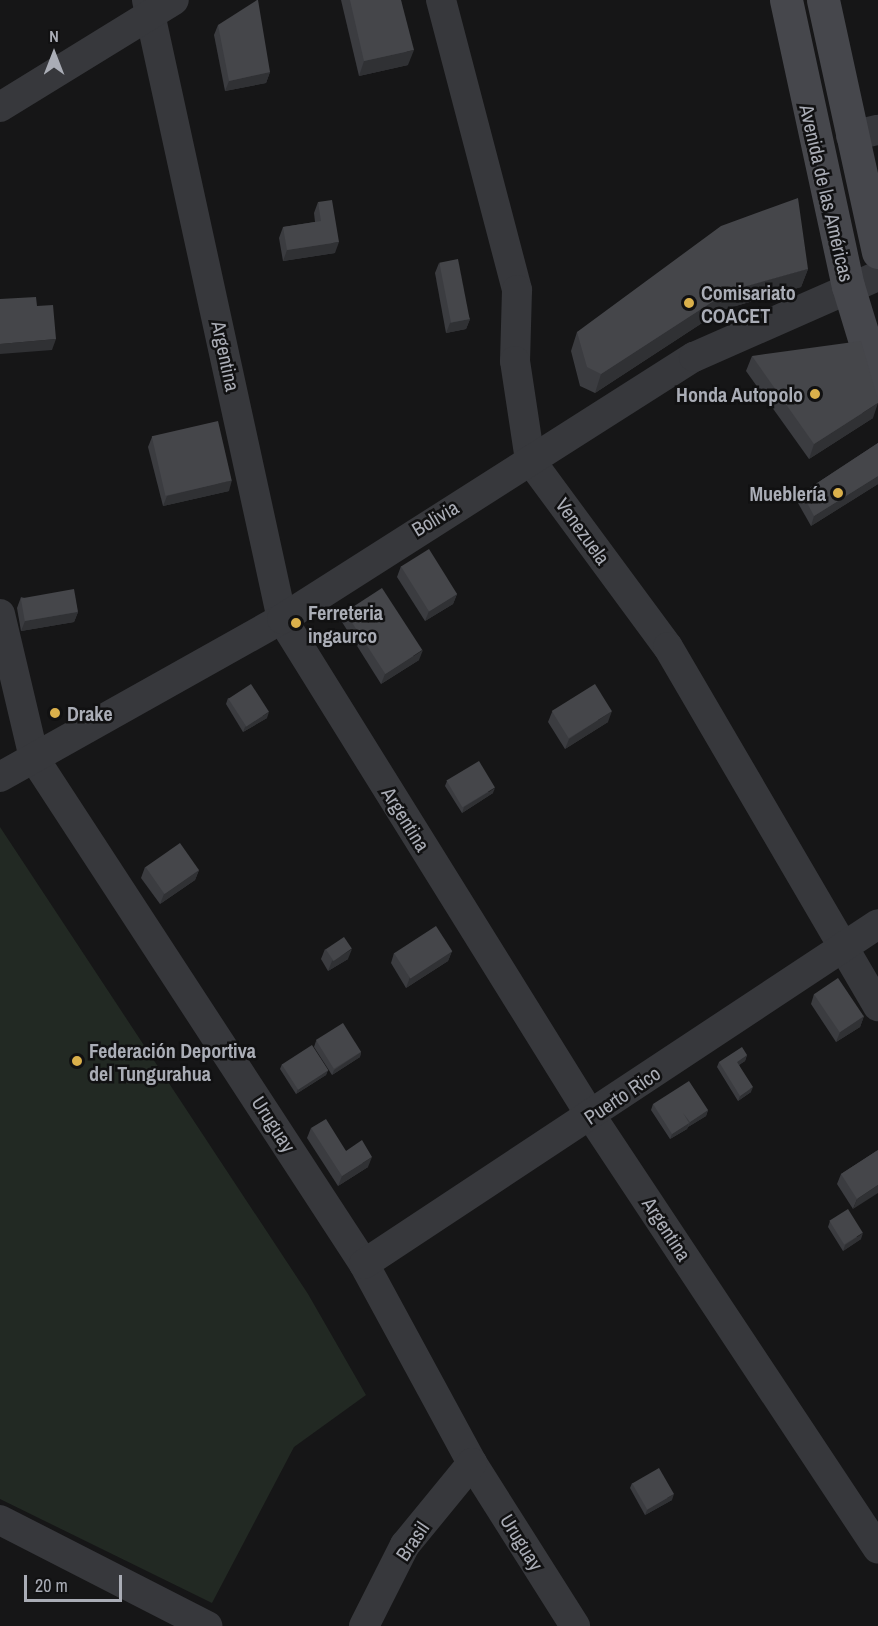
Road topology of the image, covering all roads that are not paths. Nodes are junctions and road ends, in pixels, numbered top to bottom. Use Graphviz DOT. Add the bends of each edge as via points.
graph roads {
  1 [pos="441,0"];
  2 [pos="786,0"];
  3 [pos="823,0"];
  4 [pos="158,5"];
  5 [pos="0,107"];
  6 [pos="865,133"];
  7 [pos="878,252"];
  8 [pos="863,281"];
  9 [pos="878,385"];
  10 [pos="530,460"];
  11 [pos="0,614"];
  12 [pos="282,619"];
  13 [pos="34,758"];
  14 [pos="0,777"];
  15 [pos="878,924"];
  16 [pos="841,949"];
  17 [pos="878,1006"];
  18 [pos="591,1116"];
  19 [pos="364,1263"];
  20 [pos="472,1464"];
  21 [pos="0,1520"];
  22 [pos="878,1549"];
  23 [pos="207,1626"];
  24 [pos="364,1626"];
  25 [pos="575,1626"];
  1 -- 10 [label="street, Venezuela" via="517,290 515,361"];
  2 -- 8 [label="street, Avenida de las Américas"];
  3 -- 6 [label="street, Avenida de las Américas"];
  4 -- 5 [label="street"];
  4 -- 12 [label="street, Argentina"];
  6 -- 7 [label="street, Avenida de las Américas"];
  8 -- 9 [label="street, Avenida de las Américas"];
  8 -- 10 [label="street, Bolivia" via="694,357"];
  10 -- 12 [label="street, Bolivia"];
  10 -- 16 [label="street, Venezuela" via="668,647"];
  11 -- 13 [label="street, Uruguay"];
  12 -- 13 [label="street, Bolivia"];
  12 -- 18 [label="street, Argentina"];
  13 -- 14 [label="street, Bolivia"];
  13 -- 19 [label="street, Uruguay"];
  15 -- 16 [label="street, Puerto Rico"];
  16 -- 17 [label="street, Venezuela"];
  16 -- 18 [label="street, Puerto Rico"];
  18 -- 19 [label="street, Puerto Rico"];
  18 -- 22 [label="street, Argentina"];
  19 -- 20 [label="street, Uruguay"];
  20 -- 24 [label="street, Brasil" via="405,1545"];
  20 -- 25 [label="street, Uruguay"];
  21 -- 23 [label="street"];
}
